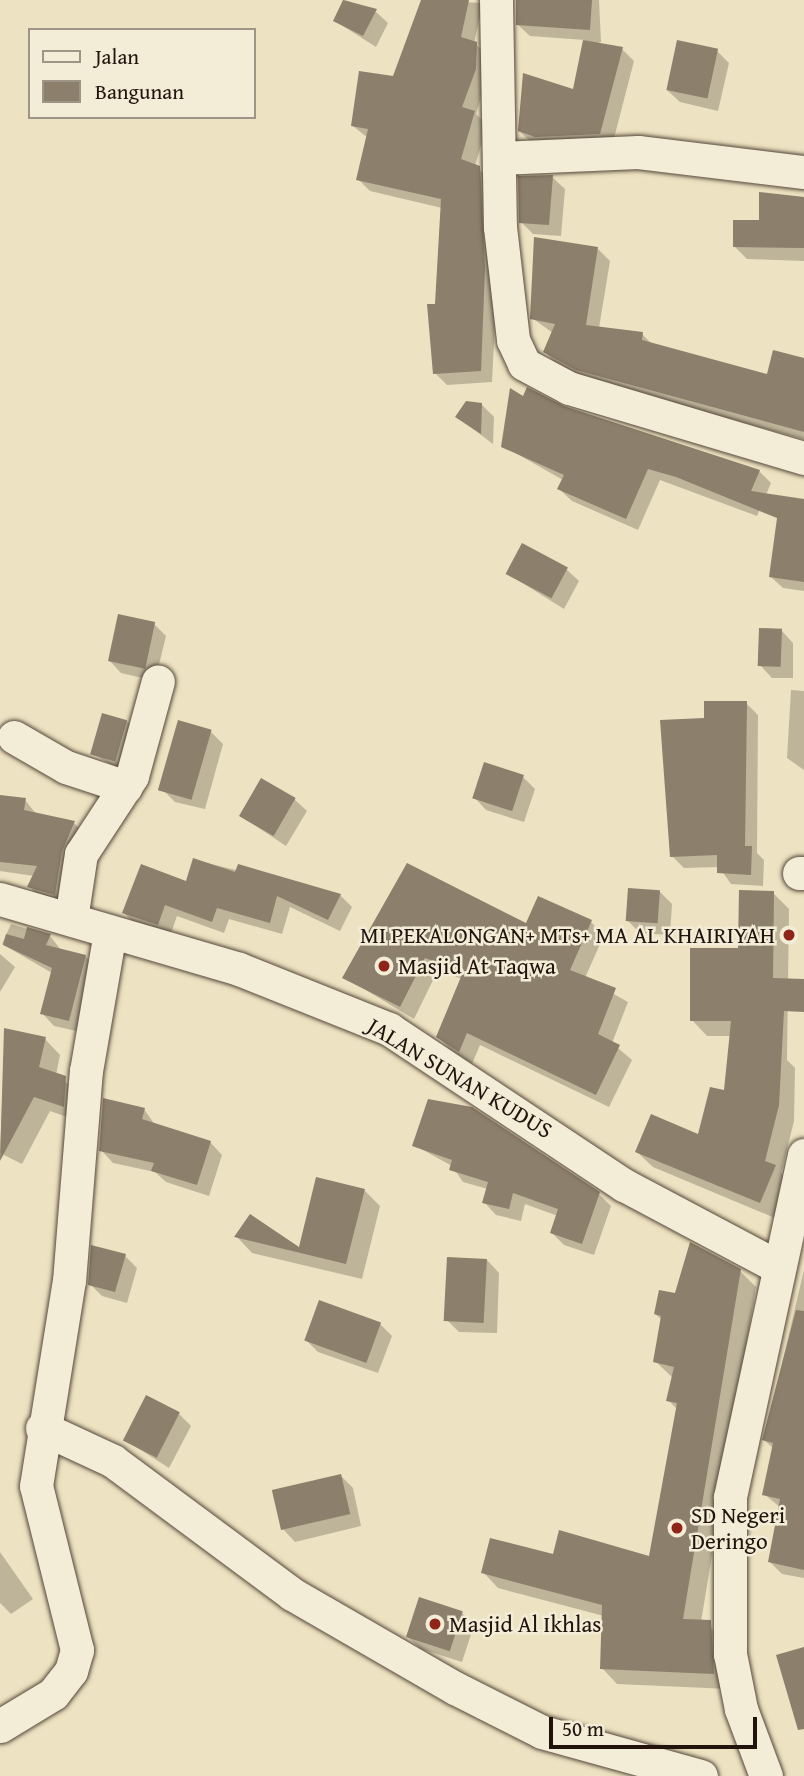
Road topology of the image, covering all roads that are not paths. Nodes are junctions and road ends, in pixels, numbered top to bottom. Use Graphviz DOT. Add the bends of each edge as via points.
graph roads {
  1 [pos="496,0"];
  2 [pos="499,158"];
  3 [pos="804,172"];
  4 [pos="804,458"];
  5 [pos="158,681"];
  6 [pos="14,737"];
  7 [pos="126,787"];
  8 [pos="0,899"];
  9 [pos="71,919"];
  10 [pos="110,932"];
  11 [pos="802,1177"];
  12 [pos="778,1267"];
  13 [pos="42,1428"];
  14 [pos="0,1726"];
  15 [pos="701,1776"];
  16 [pos="766,1776"];
  1 -- 2 [label="street"];
  2 -- 3 [label="street" via="638,152"];
  2 -- 4 [label="street" via="508,309 516,352 532,372"];
  5 -- 7 [label="street"];
  6 -- 7 [label="street" via="66,767"];
  7 -- 9 [label="street" via="81,855"];
  8 -- 9 [label="street, JALAN SUNAN KUDUS"];
  9 -- 10 [label="street, JALAN SUNAN KUDUS"];
  10 -- 12 [label="street, JALAN SUNAN KUDUS" via="239,970 389,1029 624,1185"];
  10 -- 13 [label="street" via="86,1071 69,1281"];
  11 -- 12 [label="street"];
  12 -- 16 [label="street" via="737,1453 728,1545 735,1681"];
  13 -- 14 [label="street" via="38,1509 77,1650 71,1671 52,1693"];
  13 -- 15 [label="street" via="113,1461 292,1594 455,1688 542,1732"];
}
